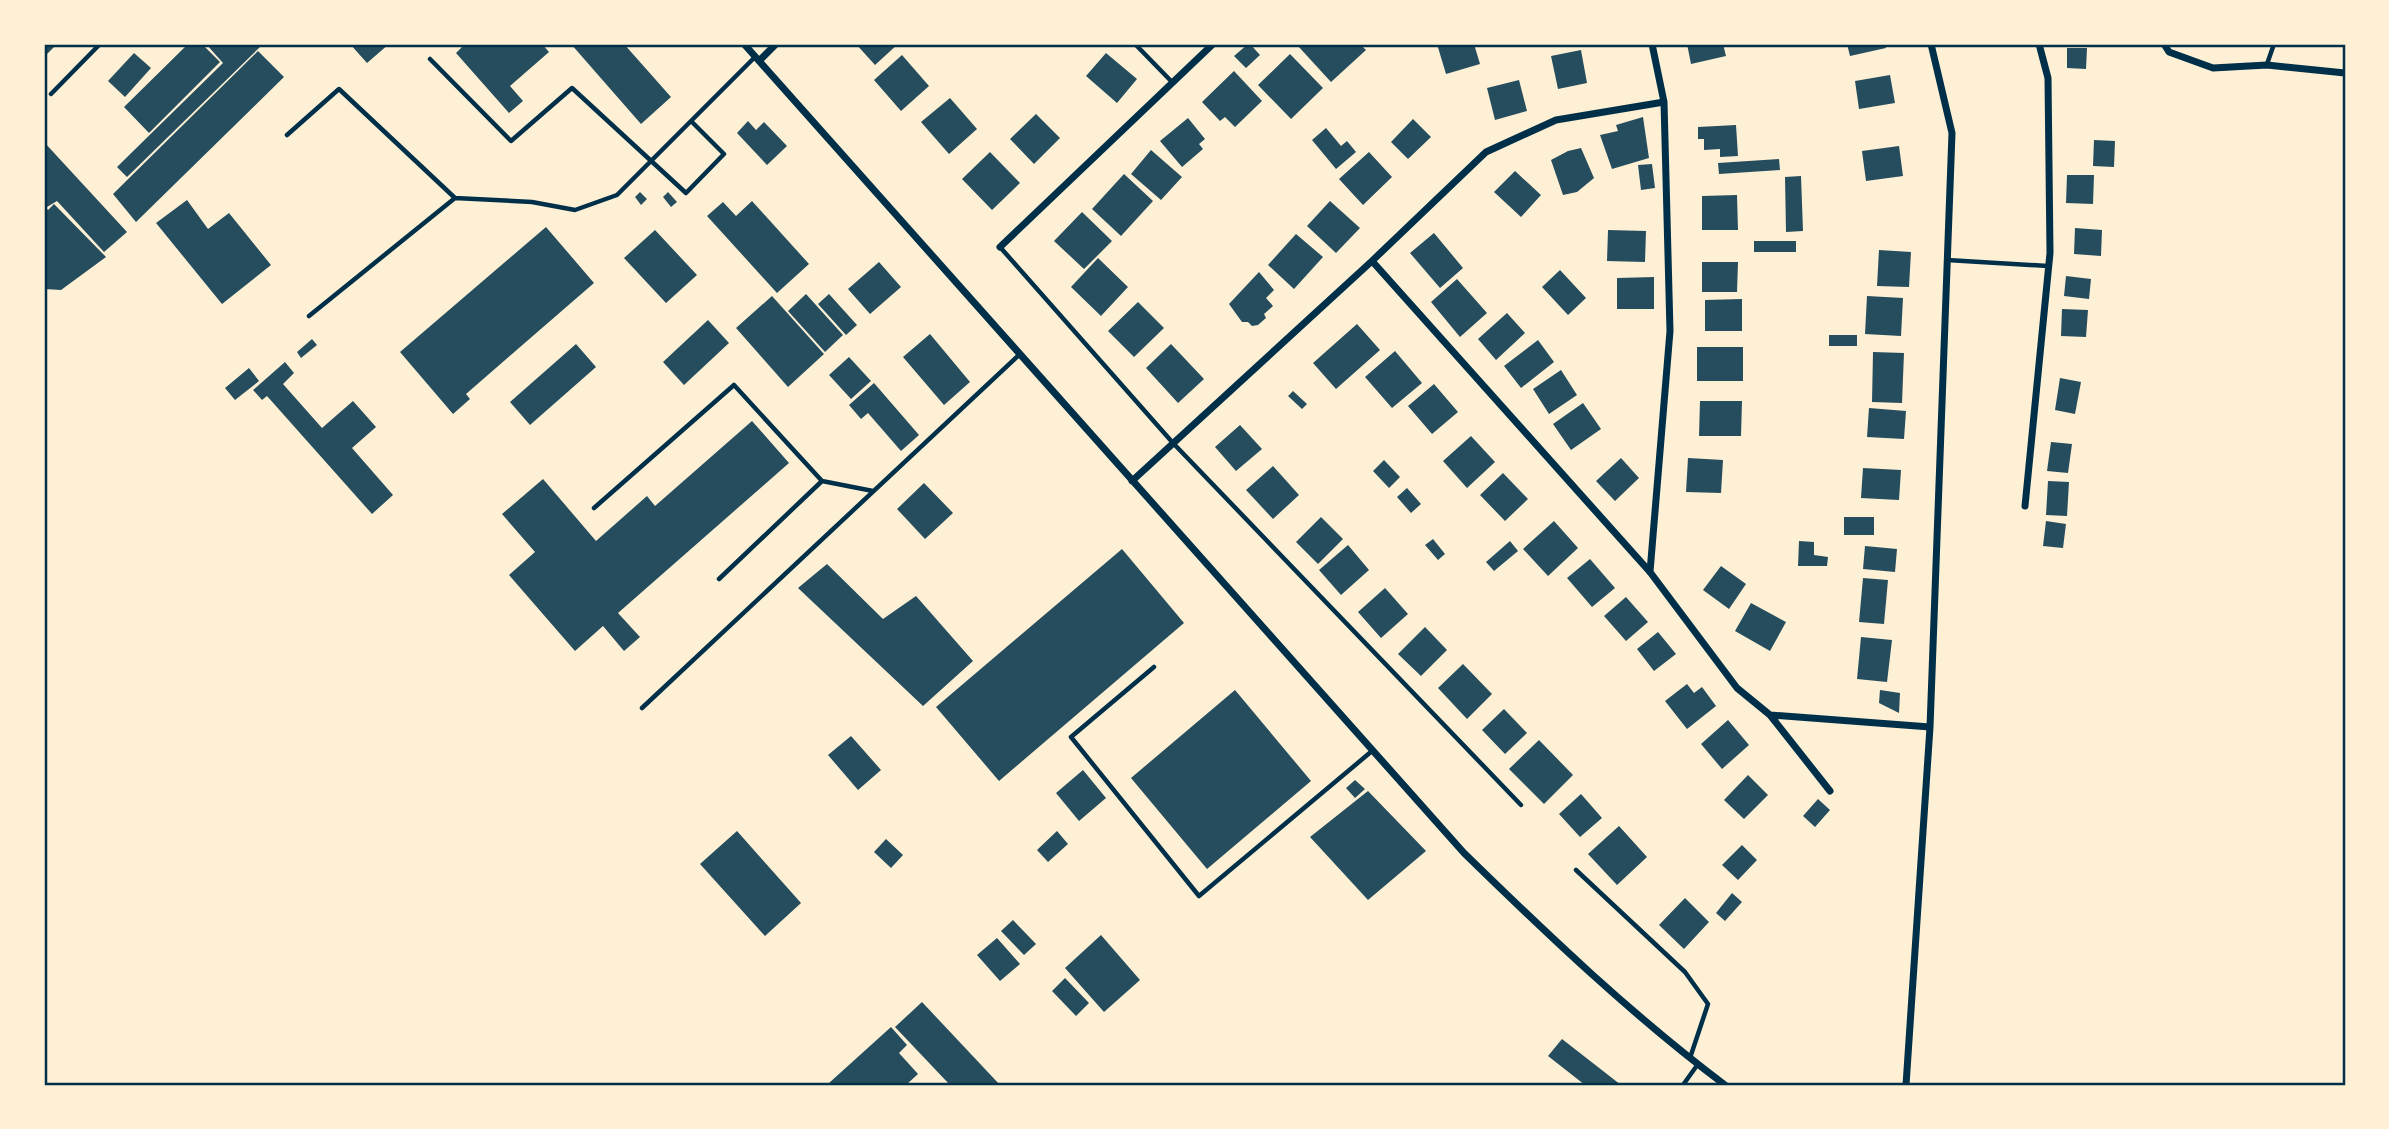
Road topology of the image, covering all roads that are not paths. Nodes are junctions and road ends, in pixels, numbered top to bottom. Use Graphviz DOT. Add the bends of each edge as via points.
graph roads {
  1 [pos="100,44"];
  2 [pos="744,44"];
  3 [pos="776,44"];
  4 [pos="1135,44"];
  5 [pos="1213,44"];
  6 [pos="1652,44"];
  7 [pos="1931,44"];
  8 [pos="2039,44"];
  9 [pos="2164,44"];
  10 [pos="2274,44"];
  11 [pos="430,59"];
  12 [pos="757,59"];
  13 [pos="2267,65"];
  14 [pos="2345,73"];
  15 [pos="1172,82"];
  16 [pos="51,94"];
  17 [pos="1664,102"];
  18 [pos="691,121"];
  19 [pos="287,135"];
  20 [pos="652,159"];
  21 [pos="455,198"];
  22 [pos="1000,247"];
  23 [pos="1947,260"];
  24 [pos="1372,261"];
  25 [pos="2049,266"];
  26 [pos="309,316"];
  27 [pos="1021,353"];
  28 [pos="1173,443"];
  29 [pos="822,481"];
  30 [pos="1132,481"];
  31 [pos="874,491"];
  32 [pos="2025,506"];
  33 [pos="594,508"];
  34 [pos="1650,572"];
  35 [pos="719,579"];
  36 [pos="1154,667"];
  37 [pos="642,708"];
  38 [pos="1770,715"];
  39 [pos="1930,727"];
  40 [pos="1372,751"];
  41 [pos="1830,791"];
  42 [pos="1521,805"];
  43 [pos="1576,870"];
  44 [pos="1690,1059"];
  45 [pos="1698,1064"];
  46 [pos="1683,1085"];
  47 [pos="1725,1085"];
  48 [pos="1906,1085"];
  1 -- 16 [label="lane"];
  2 -- 12 [label="street"];
  3 -- 12 [label="street"];
  4 -- 15 [label="lane"];
  5 -- 15 [label="street"];
  6 -- 17 [label="street"];
  7 -- 23 [label="street" via="1952,133"];
  8 -- 25 [label="street" via="2048,78"];
  9 -- 13 [label="street" via="2169,52 2213,68"];
  10 -- 13 [label="lane"];
  11 -- 20 [label="lane" via="511,141 572,88"];
  12 -- 18 [label="lane"];
  12 -- 27 [label="street"];
  13 -- 14 [label="street"];
  15 -- 22 [label="street"];
  17 -- 24 [label="street" via="1556,120 1486,152"];
  17 -- 34 [label="street" via="1670,331"];
  18 -- 20 [label="lane"];
  18 -- 20 [label="lane" via="724,153 687,192"];
  19 -- 21 [label="lane" via="339,89"];
  20 -- 21 [label="lane" via="617,195 575,210 532,202"];
  21 -- 26 [label="lane"];
  22 -- 28 [label="lane"];
  23 -- 25 [label="lane"];
  23 -- 39 [label="street"];
  24 -- 28 [label="street"];
  24 -- 34 [label="street"];
  25 -- 32 [label="street"];
  27 -- 30 [label="street"];
  27 -- 31 [label="lane"];
  28 -- 30 [label="street"];
  28 -- 42 [label="lane"];
  29 -- 31 [label="lane"];
  29 -- 33 [label="lane" via="734,385"];
  29 -- 35 [label="lane"];
  30 -- 40 [label="street"];
  31 -- 37 [label="lane"];
  34 -- 38 [label="street" via="1737,688"];
  36 -- 40 [label="lane" via="1071,737 1199,896"];
  38 -- 39 [label="street"];
  38 -- 41 [label="street"];
  39 -- 48 [label="street"];
  40 -- 44 [label="street" via="1464,853 1561,947"];
  43 -- 44 [label="lane" via="1685,972 1709,1004"];
  44 -- 45 [label="street"];
  45 -- 46 [label="lane"];
  45 -- 47 [label="street"];
}
